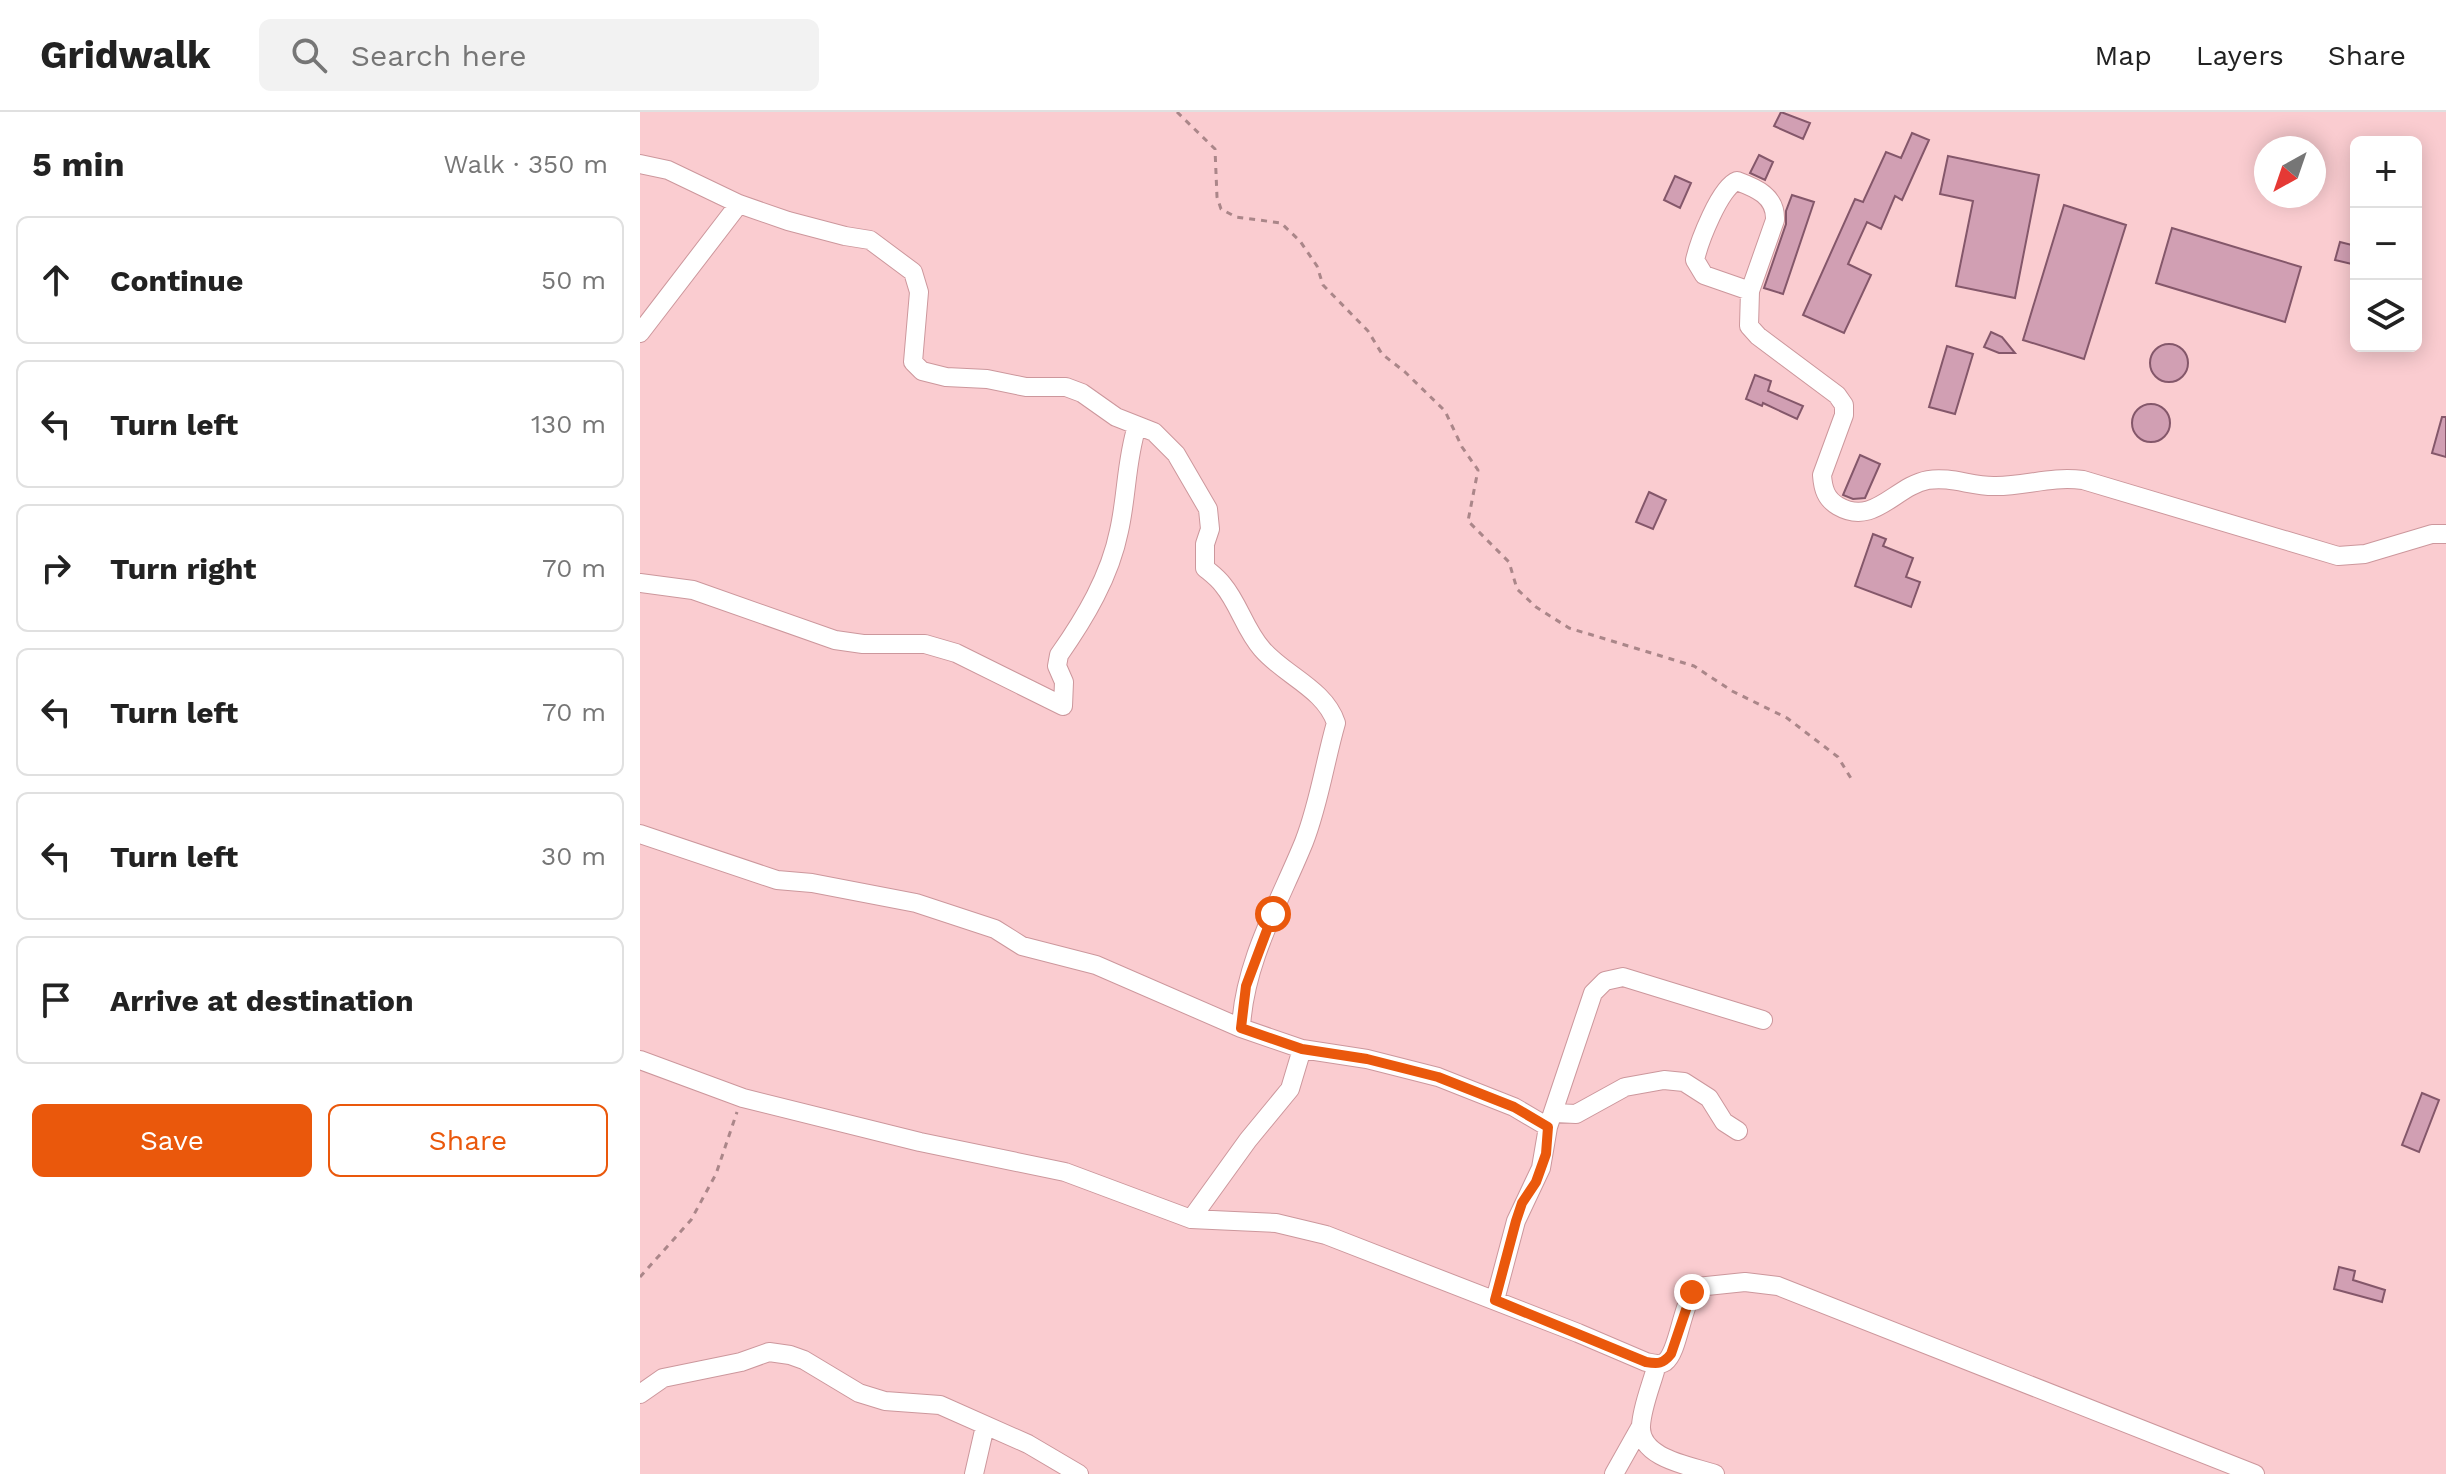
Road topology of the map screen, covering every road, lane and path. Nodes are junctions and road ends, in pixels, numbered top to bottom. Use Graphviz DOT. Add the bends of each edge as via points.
graph roads {
  1 [pos="1177,112"];
  2 [pos="640,164"];
  3 [pos="739,204"];
  4 [pos="1750,291"];
  5 [pos="640,333"];
  6 [pos="1137,426"];
  7 [pos="2446,534"];
  8 [pos="640,583"];
  9 [pos="1852,780"];
  10 [pos="640,834"];
  11 [pos="1763,1020"];
  12 [pos="1241,1028"];
  13 [pos="1302,1049"];
  14 [pos="640,1060"];
  15 [pos="743,1098"];
  16 [pos="1552,1120"];
  17 [pos="1738,1131"];
  18 [pos="1191,1219"];
  19 [pos="640,1277"];
  20 [pos="1495,1300"];
  21 [pos="1657,1364"];
  22 [pos="640,1394"];
  23 [pos="985,1426"];
  24 [pos="1641,1426"];
  25 [pos="974,1474"];
  26 [pos="1079,1474"];
  27 [pos="1614,1474"];
  28 [pos="1715,1474"];
  29 [pos="2255,1474"];
  1 -- 9 [label="path" via="1215,149 1221,209 1236,217 1281,223 1317,266 1323,285 1368,331 1382,354 1445,411 1478,470 1468,521 1509,562 1517,589 1569,628 1694,666 1787,718 1838,757"];
  2 -- 3 [label="street" via="668,170"];
  3 -- 5 [label="street"];
  3 -- 6 [label="street" via="870,240 913,272 919,292 913,362 922,371 1026,387 1066,387"];
  4 -- 4 [label="street" via="1775,210 1765,195 1737,181 1726,188 1695,260 1704,275"];
  4 -- 7 [label="street" via="1749,326 1844,405 1822,484 1835,505 1852,513 1870,512 1926,480 1997,486 2060,477 2338,556"];
  6 -- 8 [label="street" via="1119,534 1095,598 1059,655 1063,706 956,653 925,644 835,640 693,590"];
  6 -- 12 [label="street" via="1154,432 1176,454 1208,509 1205,568 1223,585 1263,651 1320,698 1336,723 1305,839 1246,986"];
  10 -- 12 [label="street" via="777,880 916,903 995,929 1022,946 1096,965"];
  11 -- 16 [label="street" via="1623,977 1605,981 1593,993"];
  12 -- 13 [label="street"];
  13 -- 16 [label="street" via="1438,1077"];
  13 -- 18 [label="street" via="1290,1089"];
  14 -- 15 [label="street"];
  15 -- 18 [label="street" via="1065,1172"];
  15 -- 19 [label="path" via="716,1174 691,1220"];
  16 -- 17 [label="street" via="1576,1114 1625,1087 1664,1080 1684,1082 1709,1098 1724,1122"];
  16 -- 20 [label="street" via="1546,1154 1519,1212"];
  18 -- 20 [label="street" via="1276,1223 1326,1235"];
  20 -- 21 [label="street"];
  21 -- 24 [label="street"];
  21 -- 29 [label="street" via="1671,1354 1697,1287 1745,1282 1778,1286"];
  22 -- 23 [label="street" via="663,1378 769,1352 804,1360 859,1393 885,1401 940,1405"];
  23 -- 25 [label="street"];
  23 -- 26 [label="street"];
  24 -- 27 [label="street"];
  24 -- 28 [label="street" via="1652,1450"];
}
